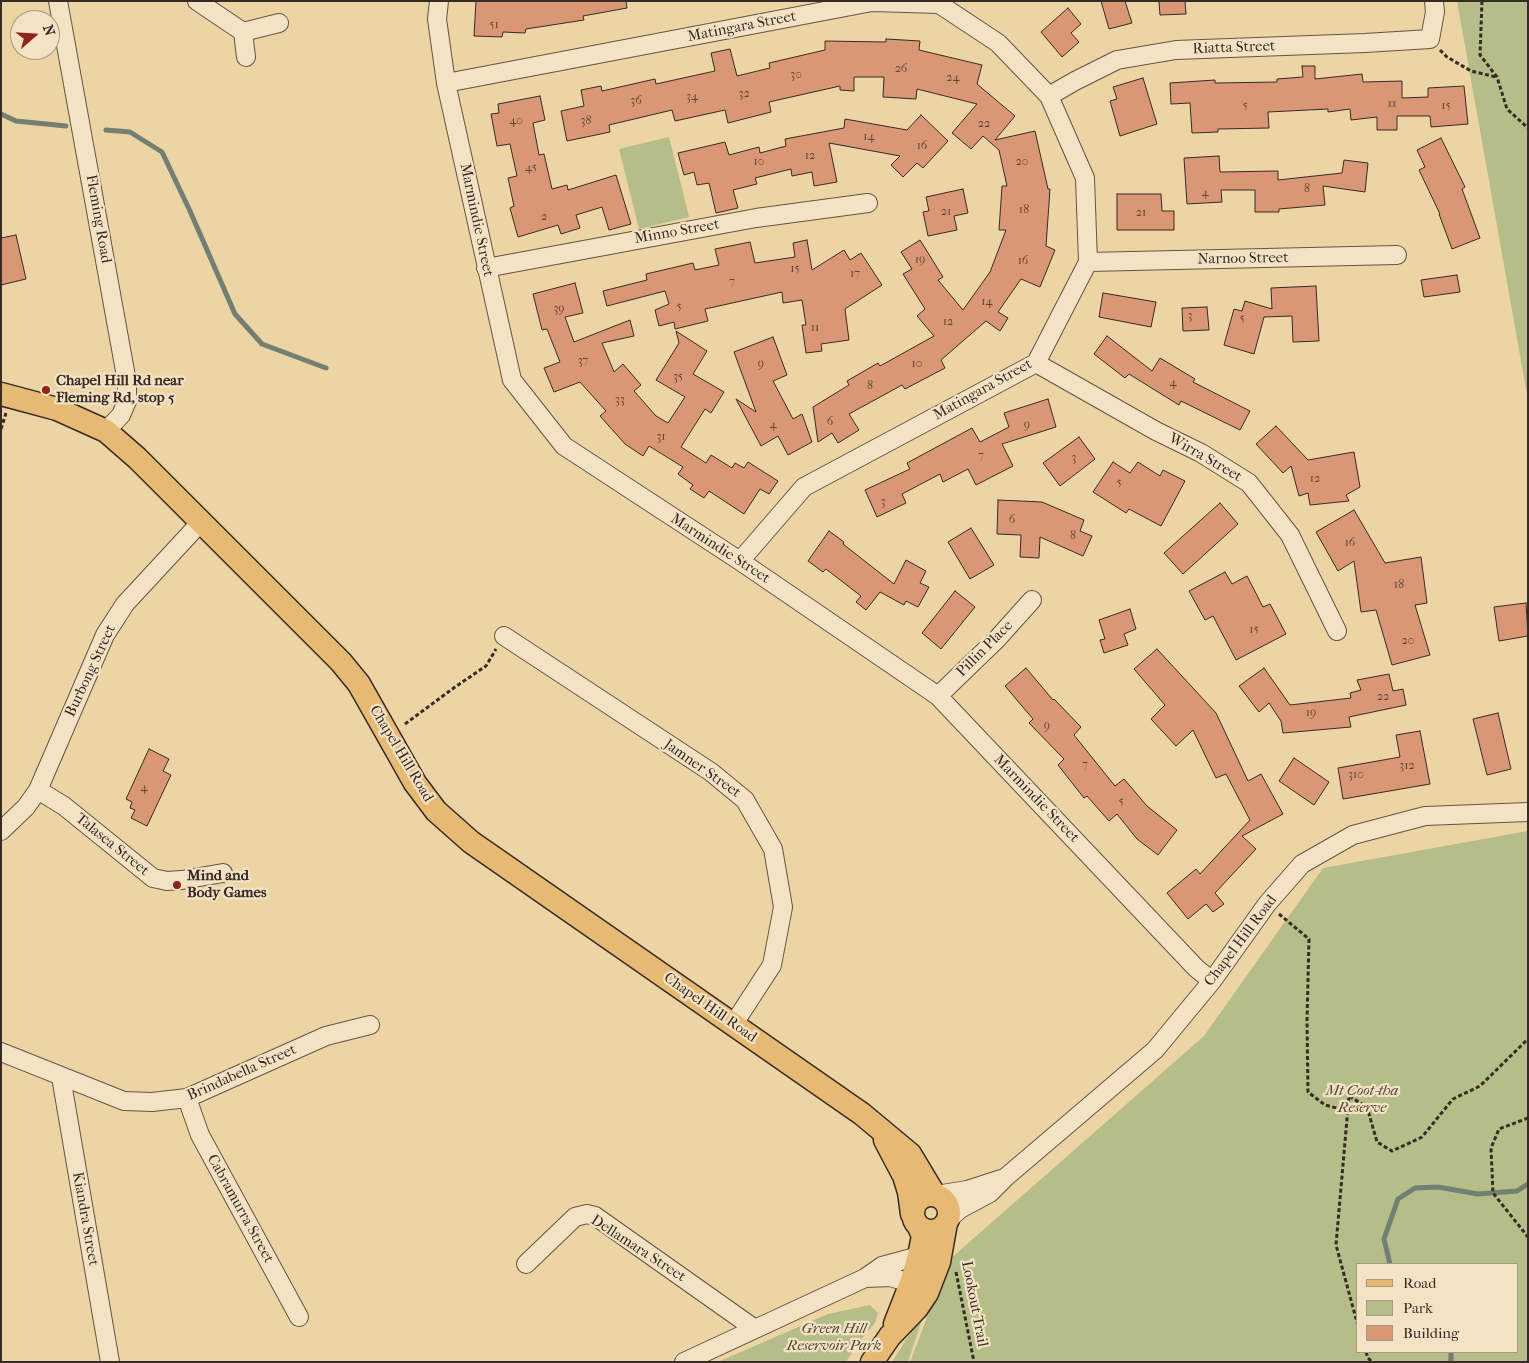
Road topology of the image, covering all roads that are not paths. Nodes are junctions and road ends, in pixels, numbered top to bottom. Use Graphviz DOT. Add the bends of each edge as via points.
graph roads {
  1 [pos="58,1"];
  2 [pos="197,1"];
  3 [pos="439,1"];
  4 [pos="1434,1"];
  5 [pos="279,22"];
  6 [pos="243,32"];
  7 [pos="246,56"];
  8 [pos="446,83"];
  9 [pos="1049,96"];
  10 [pos="868,203"];
  11 [pos="1397,255"];
  12 [pos="1088,262"];
  13 [pos="486,268"];
  14 [pos="1036,362"];
  15 [pos="4,403"];
  16 [pos="106,431"];
  17 [pos="200,523"];
  18 [pos="740,561"];
  19 [pos="1032,600"];
  20 [pos="1337,631"];
  21 [pos="504,636"];
  22 [pos="938,696"];
  23 [pos="38,790"];
  24 [pos="1528,812"];
  25 [pos="1,831"];
  26 [pos="223,874"];
  27 [pos="1212,981"];
  28 [pos="370,1025"];
  29 [pos="733,1025"];
  30 [pos="1,1052"];
  31 [pos="61,1077"];
  32 [pos="187,1098"];
  33 [pos="878,1128"];
  34 [pos="1006,1177"];
  35 [pos="935,1195"];
  36 [pos="916,1221"];
  37 [pos="947,1221"];
  38 [pos="939,1260"];
  39 [pos="526,1264"];
  40 [pos="865,1278"];
  41 [pos="911,1282"];
  42 [pos="299,1317"];
  43 [pos="755,1329"];
  44 [pos="890,1336"];
  45 [pos="730,1340"];
  46 [pos="110,1362"];
  47 [pos="684,1362"];
  48 [pos="714,1362"];
  49 [pos="872,1362"];
  1 -- 16 [label="street, Fleming Road" via="127,382 126,401 121,414"];
  2 -- 6 [label="street"];
  3 -- 8 [label="street, Marmindie Street" via="437,19"];
  4 -- 9 [label="street, Riatta Street" via="1430,39 1176,50 1117,60"];
  5 -- 6 [label="street"];
  6 -- 7 [label="street"];
  8 -- 9 [label="street, Matingara Street" via="872,2 938,4 998,43"];
  8 -- 13 [label="street, Marmindie Street"];
  9 -- 12 [label="street, Matingara Street" via="1085,178"];
  10 -- 13 [label="street, Minno Street" via="756,218"];
  11 -- 12 [label="street, Narnoo Street"];
  12 -- 14 [label="street, Matingara Street"];
  13 -- 18 [label="street, Marmindie Street" via="512,380 564,446"];
  14 -- 18 [label="street, Matingara Street" via="804,487"];
  14 -- 20 [label="street, Wirra Street" via="1249,483 1290,535"];
  15 -- 16 [label="main road, Chapel Hill Road" via="57,409"];
  16 -- 17 [label="main road, Chapel Hill Road"];
  17 -- 23 [label="street, Burbong Street" via="126,604 105,635"];
  17 -- 29 [label="main road, Chapel Hill Road" via="341,662 359,684 416,783 436,811 471,842"];
  18 -- 22 [label="street, Marmindie Street"];
  19 -- 22 [label="street, Pillin Place"];
  21 -- 29 [label="street, Jamner Street" via="711,772 745,800 772,849 783,907 772,965"];
  22 -- 27 [label="street, Marmindie Street"];
  23 -- 25 [label="street, Burbong Street"];
  23 -- 26 [label="street, Talasea Street" via="64,806 154,878 167,881"];
  24 -- 27 [label="street, Chapel Hill Road" via="1425,816 1353,836 1302,864 1267,904"];
  27 -- 34 [label="street, Chapel Hill Road" via="1155,1050"];
  28 -- 32 [label="street, Brindabella Street" via="326,1036"];
  29 -- 33 [label="main road, Chapel Hill Road"];
  30 -- 31 [label="street, Brindabella Street"];
  31 -- 32 [label="street, Brindabella Street" via="124,1101"];
  31 -- 46 [label="street, Kiandra Street"];
  32 -- 42 [label="street, Cabramurra Street" via="200,1135"];
  33 -- 35 [label="main road, Chapel Hill Road" via="910,1154"];
  33 -- 36 [label="main road, Chapel Hill Road" via="901,1170"];
  34 -- 35 [label="street, Chapel Hill Road" via="967,1190"];
  34 -- 37 [label="street, Chapel Hill Road" via="986,1196 960,1209"];
  35 -- 36 [label="main road" via="925,1195 917,1200 914,1205"];
  35 -- 37 [label="main road" via="947,1205"];
  36 -- 37 [label="main road" via="927,1231 932,1231 940,1229"];
  36 -- 38 [label="main road, Chapel Hill Road"];
  37 -- 38 [label="main road"];
  38 -- 40 [label="street" via="886,1264"];
  38 -- 41 [label="main road" via="925,1278"];
  38 -- 44 [label="main road" via="922,1300"];
  39 -- 43 [label="street, Dellamara Street" via="575,1217 595,1216"];
  40 -- 41 [label="street" via="890,1277"];
  40 -- 43 [label="street"];
  41 -- 44 [label="main road"];
  43 -- 45 [label="street"];
  44 -- 49 [label="main road"];
  45 -- 47 [label="street"];
  45 -- 48 [label="street"];
}
